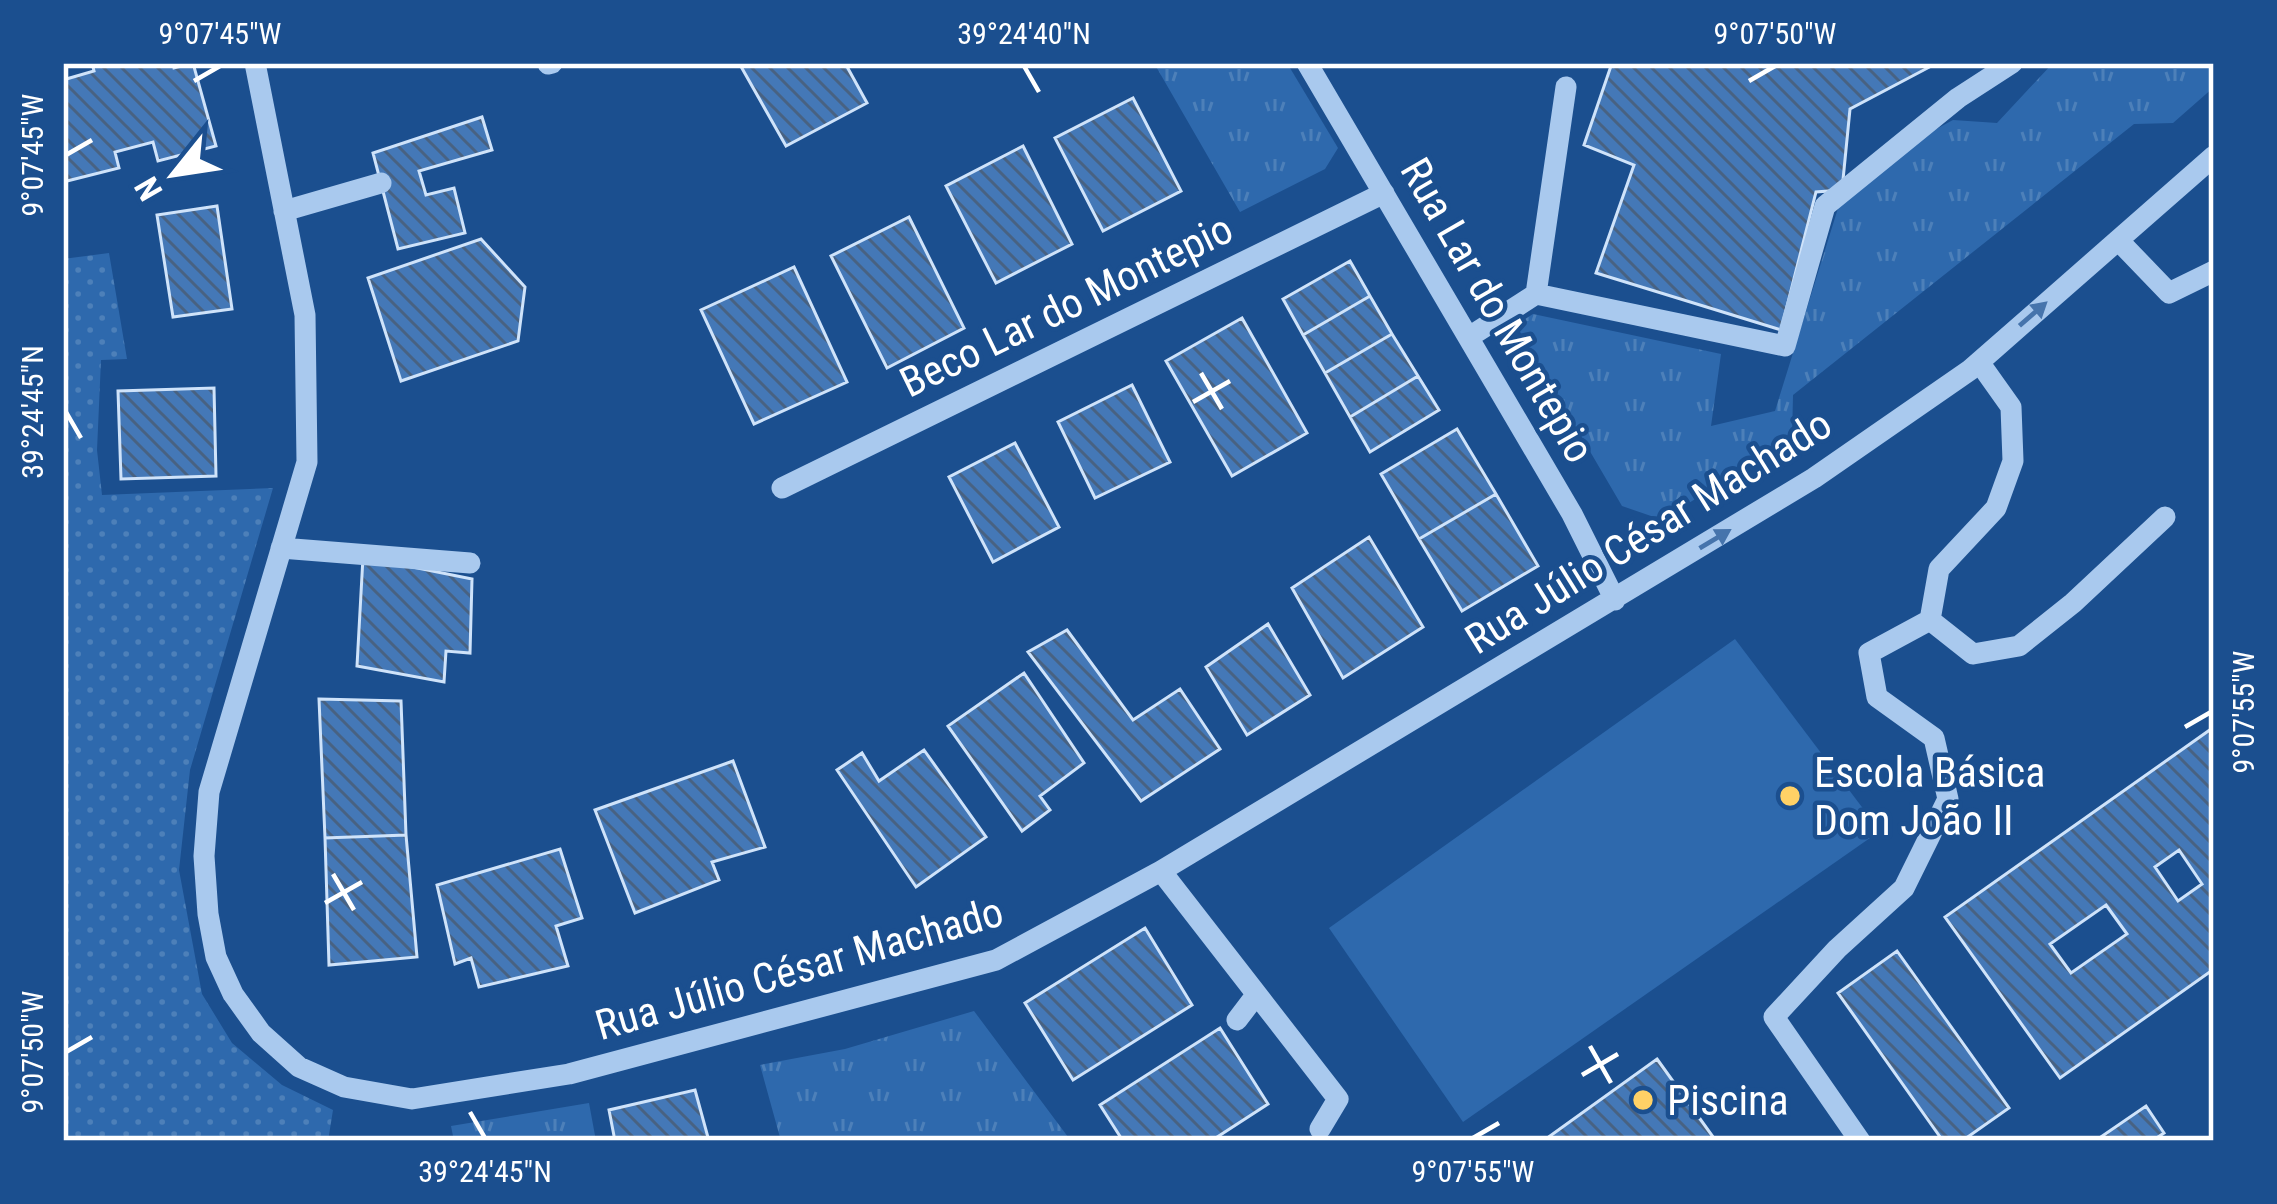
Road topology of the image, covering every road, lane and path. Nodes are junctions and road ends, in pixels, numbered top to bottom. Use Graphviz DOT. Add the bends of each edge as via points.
graph roads {
  1 [pos="255,63"];
  2 [pos="1307,63"];
  3 [pos="2012,63"];
  4 [pos="1566,87"];
  5 [pos="2214,157"];
  6 [pos="381,183"];
  7 [pos="1384,193"];
  8 [pos="284,211"];
  9 [pos="2118,240"];
  10 [pos="2214,271"];
  11 [pos="1536,294"];
  12 [pos="1468,337"];
  13 [pos="1979,362"];
  14 [pos="782,488"];
  15 [pos="2165,517"];
  16 [pos="281,548"];
  17 [pos="470,563"];
  18 [pos="1615,600"];
  19 [pos="1930,620"];
  20 [pos="1161,871"];
  21 [pos="1256,995"];
  22 [pos="1237,1020"];
  23 [pos="1320,1130"];
  24 [pos="1860,1141"];
  1 -- 8 [label="street, Rua Júlio César Machado"];
  2 -- 7 [label="street, Rua Lar do Montepio"];
  3 -- 11 [label="street" via="1825,206 1786,346"];
  4 -- 11 [label="street"];
  5 -- 9 [label="street, Rua Júlio César Machado"];
  6 -- 8 [label="street"];
  7 -- 12 [label="street, Rua Lar do Montepio"];
  7 -- 14 [label="street, Beco Lar do Montepio"];
  8 -- 16 [label="street, Rua Júlio César Machado" via="305,315 307,462"];
  9 -- 10 [label="street" via="2169,293"];
  13 -- 9 [label="street, Rua Júlio César Machado, one-way"];
  11 -- 12 [label="street"];
  12 -- 18 [label="street, Rua Lar do Montepio"];
  18 -- 13 [label="street, Rua Júlio César Machado, one-way" via="1814,478"];
  13 -- 19 [label="street" via="2011,407 2013,460 1996,508 1939,569"];
  15 -- 19 [label="street" via="2019,646 1973,654"];
  16 -- 17 [label="street"];
  16 -- 20 [label="street, Rua Júlio César Machado" via="209,792 208,914 216,957 261,1033 299,1067 344,1087 412,1099 569,1074 996,961"];
  18 -- 20 [label="street, Rua Júlio César Machado"];
  19 -- 24 [label="street" via="1869,653 1877,697 1934,738 1948,799 1904,888 1774,1017"];
  20 -- 21 [label="street"];
  21 -- 22 [label="street"];
  21 -- 23 [label="street" via="1337,1099"];
}
